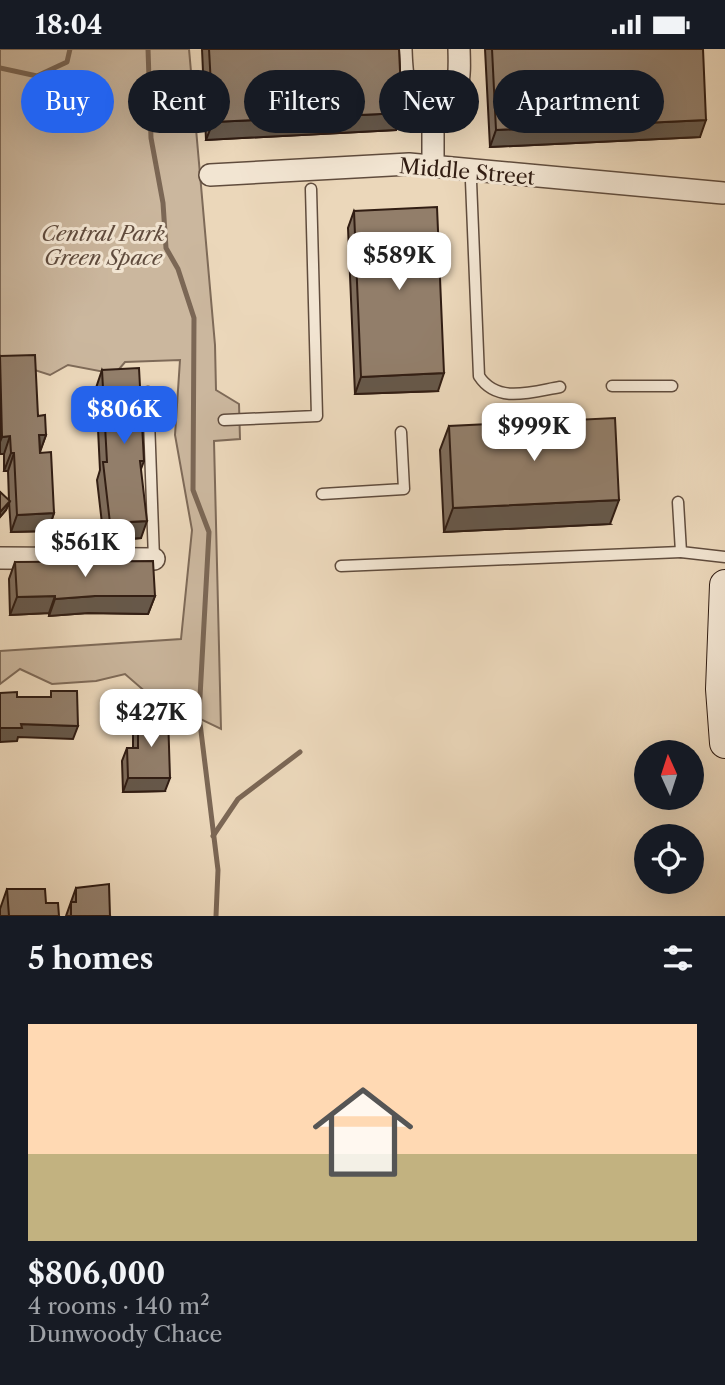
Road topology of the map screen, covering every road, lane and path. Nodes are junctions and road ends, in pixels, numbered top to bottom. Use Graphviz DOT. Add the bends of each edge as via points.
graph roads {
  1 [pos="401,49"];
  2 [pos="458,49"];
  3 [pos="403,70"];
  4 [pos="458,70"];
  5 [pos="433,133"];
  6 [pos="433,165"];
  7 [pos="210,175"];
  8 [pos="471,181"];
  9 [pos="311,189"];
  10 [pos="724,193"];
  11 [pos="612,386"];
  12 [pos="672,386"];
  13 [pos="559,387"];
  14 [pos="148,391"];
  15 [pos="224,420"];
  16 [pos="401,432"];
  17 [pos="322,494"];
  18 [pos="678,502"];
  19 [pos="681,552"];
  20 [pos="725,557"];
  21 [pos="0,558"];
  22 [pos="154,559"];
  23 [pos="341,566"];
  24 [pos="725,585"];
  25 [pos="725,743"];
  1 -- 3 [label="street"];
  2 -- 4 [label="street"];
  5 -- 6 [label="street"];
  6 -- 7 [label="street, Middle Street"];
  6 -- 10 [label="street, Middle Street"];
  8 -- 13 [label="lane" via="479,376 497,393"];
  9 -- 15 [label="lane" via="317,416"];
  11 -- 12 [label="lane"];
  14 -- 22 [label="lane"];
  16 -- 17 [label="lane" via="404,489"];
  18 -- 19 [label="lane"];
  19 -- 20 [label="lane"];
  19 -- 23 [label="lane"];
  21 -- 22 [label="street"];
  24 -- 25 [label="main road" via="721,689"];
}
